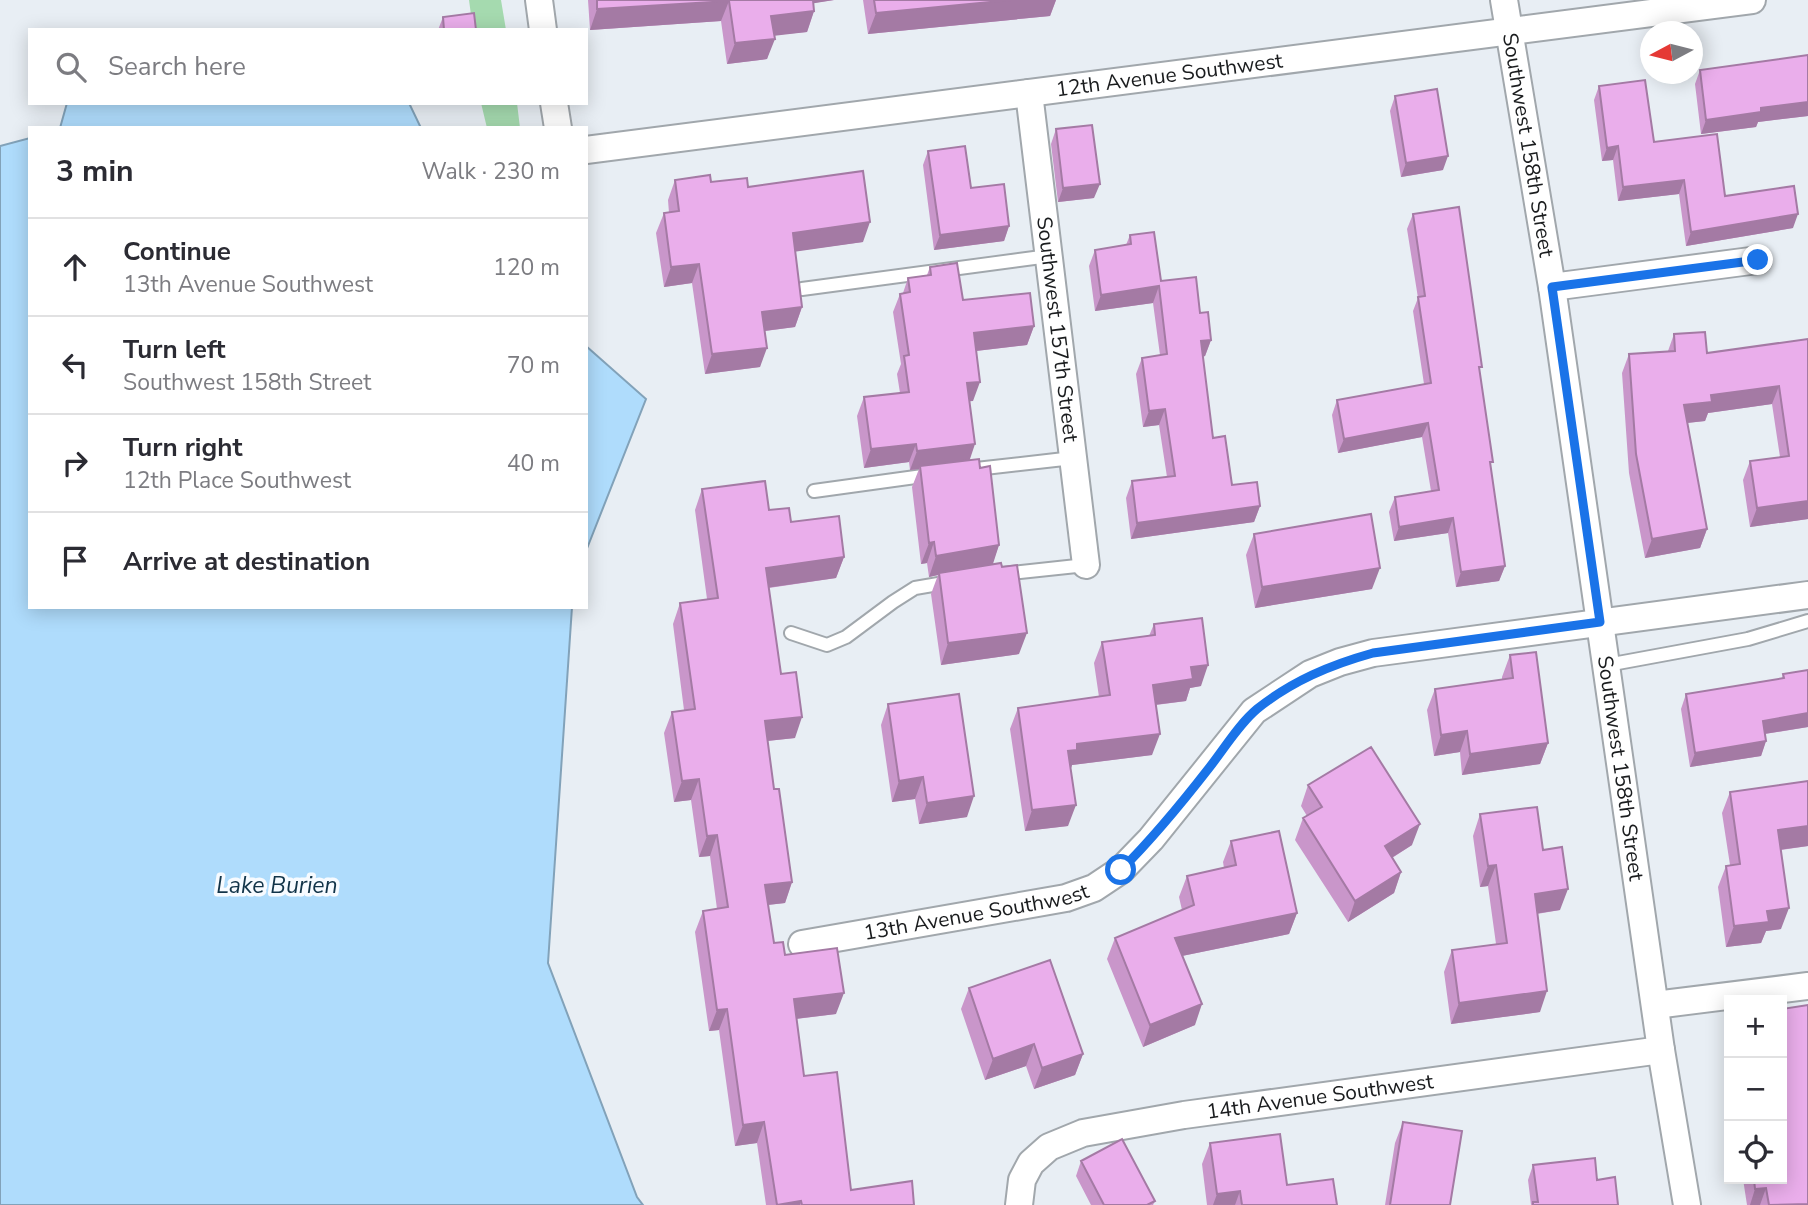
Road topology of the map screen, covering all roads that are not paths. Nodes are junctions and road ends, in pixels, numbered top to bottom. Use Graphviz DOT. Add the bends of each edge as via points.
graph roads {
  1 [pos="539,0"];
  2 [pos="1504,0"];
  3 [pos="1752,0"];
  4 [pos="544,28"];
  5 [pos="1509,32"];
  6 [pos="1029,93"];
  7 [pos="554,105"];
  8 [pos="558,126"];
  9 [pos="588,150"];
  10 [pos="1049,256"];
  11 [pos="1758,260"];
  12 [pos="1552,287"];
  13 [pos="802,289"];
  14 [pos="1073,458"];
  15 [pos="814,491"];
  16 [pos="1086,565"];
  17 [pos="992,575"];
  18 [pos="966,579"];
  19 [pos="1808,595"];
  20 [pos="1808,621"];
  21 [pos="1600,622"];
  22 [pos="791,633"];
  23 [pos="1606,665"];
  24 [pos="802,944"];
  25 [pos="1808,986"];
  26 [pos="1655,1005"];
  27 [pos="1661,1050"];
  28 [pos="1018,1205"];
  29 [pos="1687,1205"];
  1 -- 4 [label="street"];
  2 -- 5 [label="street, Southwest 158th Street"];
  3 -- 5 [label="street, 12th Avenue Southwest"];
  5 -- 6 [label="street, 12th Avenue Southwest"];
  5 -- 12 [label="street, Southwest 158th Street"];
  6 -- 9 [label="street, 12th Avenue Southwest"];
  6 -- 10 [label="street, Southwest 157th Street"];
  7 -- 8 [label="street"];
  10 -- 13 [label="lane"];
  10 -- 14 [label="street, Southwest 157th Street"];
  11 -- 12 [label="street"];
  12 -- 21 [label="street, Southwest 158th Street"];
  14 -- 15 [label="lane"];
  14 -- 16 [label="street, Southwest 157th Street"];
  16 -- 17 [label="lane"];
  18 -- 22 [label="lane" via="915,589 827,645"];
  19 -- 21 [label="street, 13th Avenue Southwest"];
  20 -- 23 [label="lane" via="1748,639"];
  21 -- 23 [label="street, Southwest 158th Street"];
  21 -- 24 [label="street, 13th Avenue Southwest" via="1373,653 1340,662 1293,684 1254,711 1151,839 1121,870 1094,888 1054,901"];
  23 -- 26 [label="street, Southwest 158th Street"];
  25 -- 26 [label="street"];
  26 -- 27 [label="street, Southwest 158th Street"];
  27 -- 28 [label="street, 14th Avenue Southwest" via="1083,1133 1049,1147 1031,1163 1022,1180"];
  27 -- 29 [label="street, Southwest 158th Street"];
}
